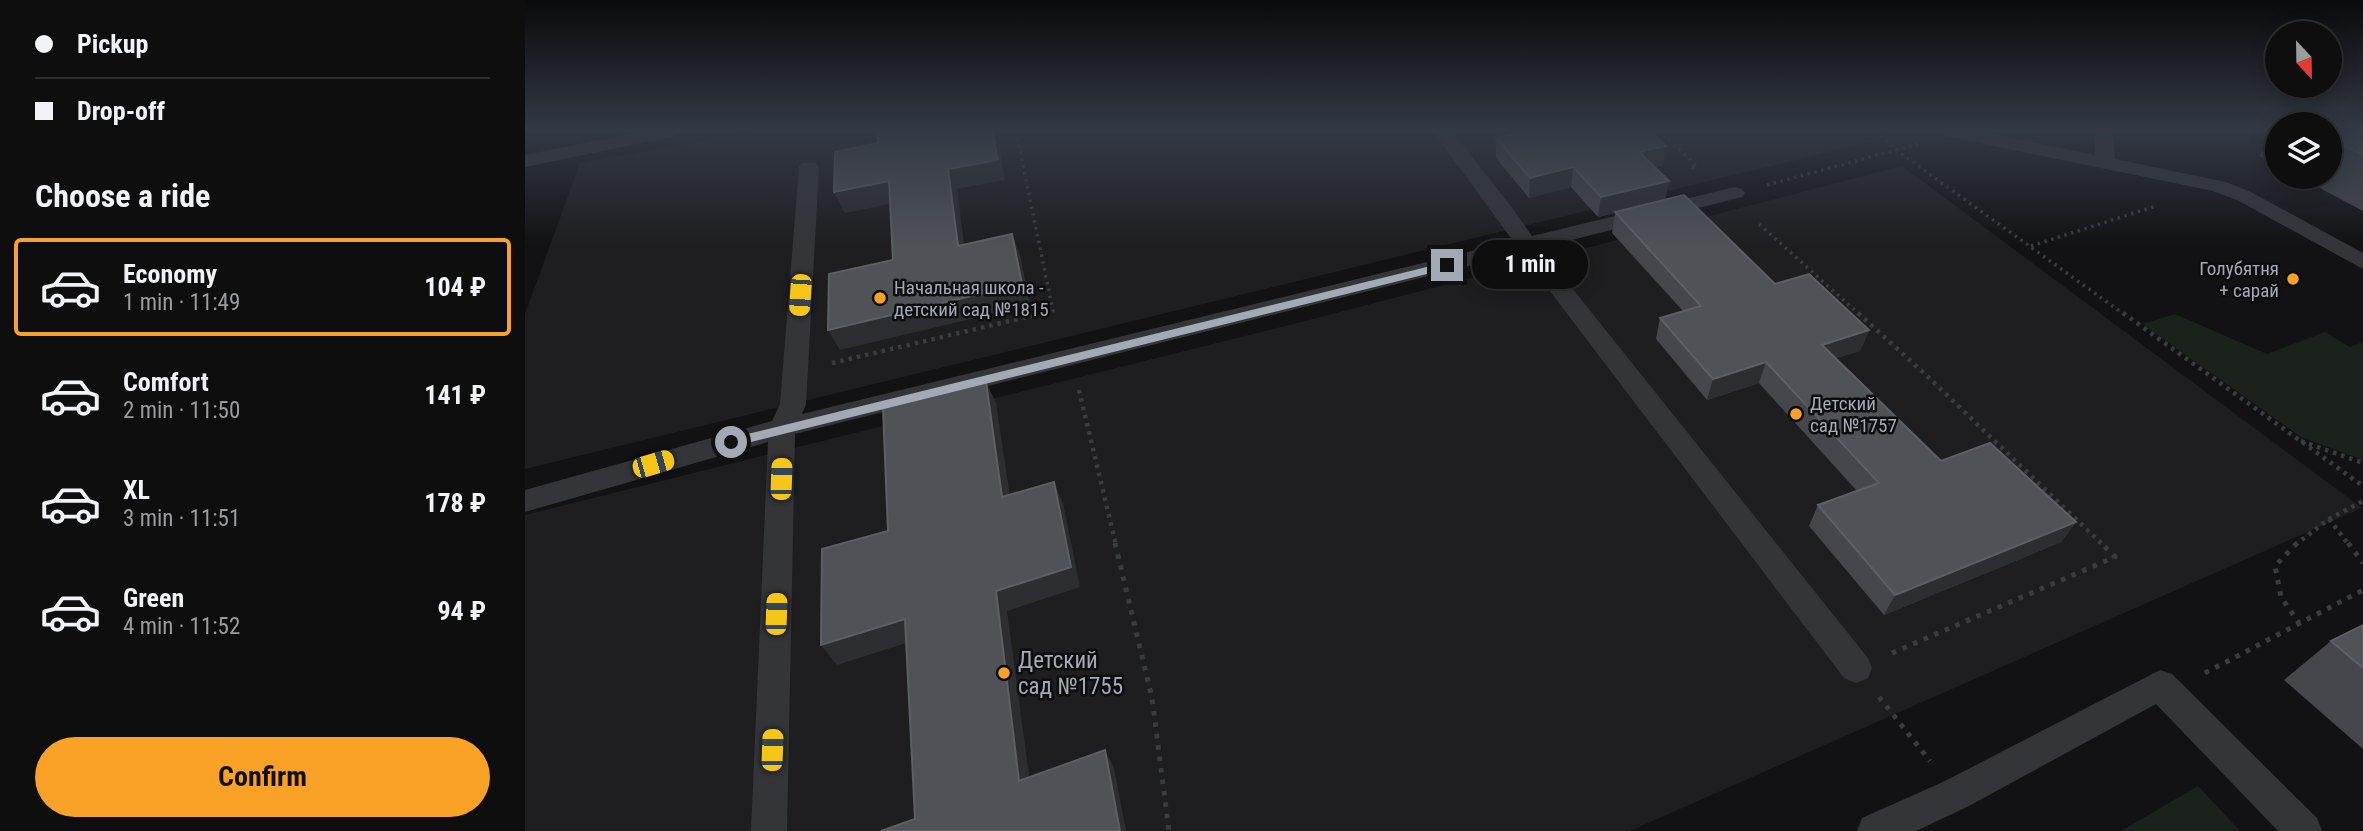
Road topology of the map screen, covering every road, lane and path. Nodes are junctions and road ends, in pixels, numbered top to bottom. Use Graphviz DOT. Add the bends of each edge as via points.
graph roads {
  1 [pos="809,169"];
  2 [pos="1024,169"];
  3 [pos="1471,169"];
  4 [pos="1826,169"];
  5 [pos="1922,169"];
  6 [pos="2134,169"];
  7 [pos="1735,193"];
  8 [pos="2156,206"];
  9 [pos="1759,224"];
  10 [pos="1527,246"];
  11 [pos="2030,246"];
  12 [pos="2363,262"];
  13 [pos="794,372"];
  14 [pos="1079,390"];
  15 [pos="782,428"];
  16 [pos="2296,439"];
  17 [pos="2363,463"];
  18 [pos="2363,486"];
  19 [pos="525,501"];
  20 [pos="2363,501"];
  21 [pos="2329,519"];
  22 [pos="2363,563"];
  23 [pos="2363,590"];
  24 [pos="2299,623"];
  25 [pos="1857,668"];
  26 [pos="2160,685"];
  27 [pos="1956,794"];
  28 [pos="769,831"];
  29 [pos="1169,831"];
  30 [pos="1875,831"];
  31 [pos="2304,831"];
  1 -- 13 [label="lane"];
  2 -- 13 [label="path" via="1053,311"];
  3 -- 10 [label="lane"];
  4 -- 7 [label="path"];
  5 -- 11 [label="path"];
  6 -- 12 [label="lane" via="2219,186 2244,196"];
  7 -- 10 [label="lane"];
  8 -- 11 [label="path"];
  9 -- 25 [label="path" via="1926,375 2115,557"];
  10 -- 15 [label="lane"];
  10 -- 25 [label="lane"];
  11 -- 16 [label="path"];
  13 -- 15 [label="lane" via="793,404"];
  14 -- 29 [label="path" via="1151,698"];
  15 -- 19 [label="lane"];
  15 -- 28 [label="lane"];
  16 -- 17 [label="path"];
  16 -- 18 [label="path"];
  20 -- 21 [label="path"];
  21 -- 22 [label="path"];
  21 -- 24 [label="path" via="2275,566 2275,586"];
  23 -- 24 [label="path"];
  24 -- 26 [label="path" via="2201,674"];
  25 -- 27 [label="path"];
  26 -- 27 [label="lane"];
  26 -- 31 [label="lane"];
  27 -- 30 [label="lane"];
}
